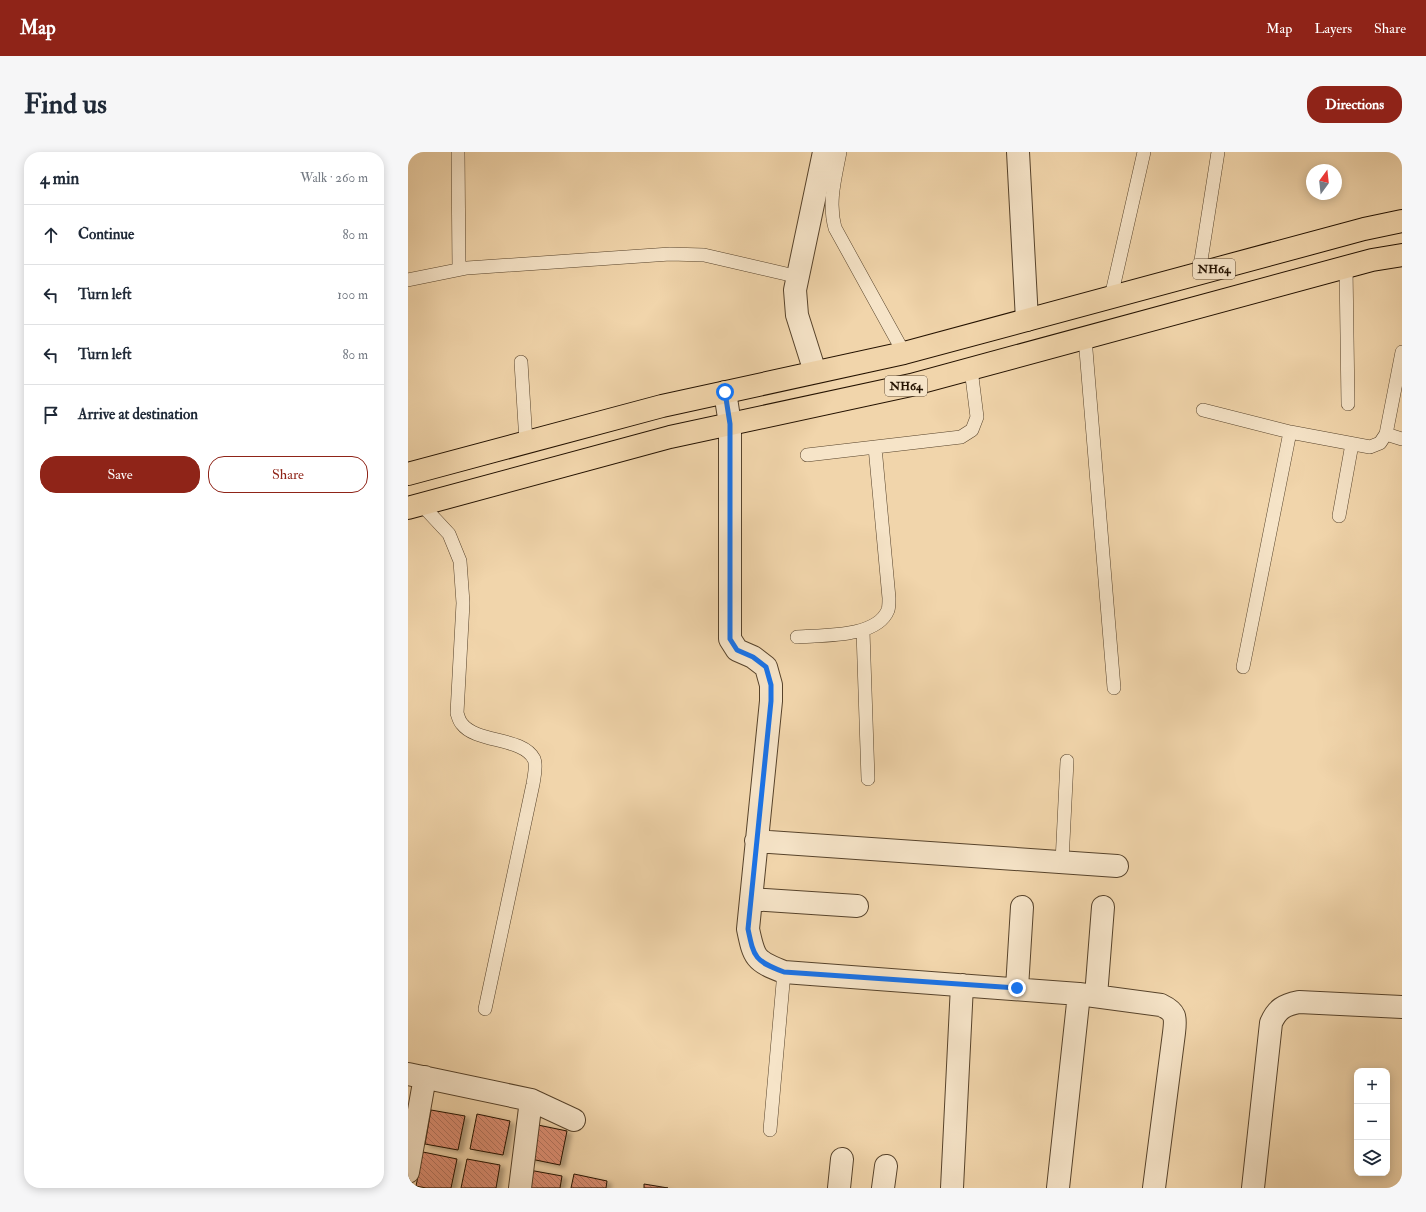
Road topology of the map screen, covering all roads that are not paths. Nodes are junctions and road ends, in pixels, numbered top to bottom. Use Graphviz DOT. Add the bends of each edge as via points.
graph roads {
  1 [pos="458,152"];
  2 [pos="824,152"];
  3 [pos="840,152"];
  4 [pos="1018,152"];
  5 [pos="1144,152"];
  6 [pos="1218,152"];
  7 [pos="1402,220"];
  8 [pos="1402,255"];
  9 [pos="1346,268"];
  10 [pos="459,269"];
  11 [pos="1199,273"];
  12 [pos="799,277"];
  13 [pos="408,280"];
  14 [pos="1111,297"];
  15 [pos="1027,320"];
  16 [pos="1085,338"];
  17 [pos="1402,352"];
  18 [pos="904,353"];
  19 [pos="521,362"];
  20 [pos="971,369"];
  21 [pos="815,372"];
  22 [pos="725,392"];
  23 [pos="1348,404"];
  24 [pos="1203,410"];
  25 [pos="730,424"];
  26 [pos="1290,432"];
  27 [pos="1386,434"];
  28 [pos="1402,439"];
  29 [pos="526,442"];
  30 [pos="1352,444"];
  31 [pos="875,447"];
  32 [pos="807,455"];
  33 [pos="408,474"];
  34 [pos="415,506"];
  35 [pos="1339,516"];
  36 [pos="863,632"];
  37 [pos="797,637"];
  38 [pos="1243,667"];
  39 [pos="1114,688"];
  40 [pos="1067,761"];
  41 [pos="868,779"];
  42 [pos="756,842"];
  43 [pos="1062,862"];
  44 [pos="1117,866"];
  45 [pos="751,899"];
  46 [pos="857,906"];
  47 [pos="1022,907"];
  48 [pos="1103,907"];
  49 [pos="784,972"];
  50 [pos="962,985"];
  51 [pos="1017,988"];
  52 [pos="1087,995"];
  53 [pos="1402,1007"];
  54 [pos="485,1009"];
  55 [pos="416,1075"];
  56 [pos="531,1100"];
  57 [pos="574,1120"];
  58 [pos="770,1130"];
  59 [pos="842,1159"];
  60 [pos="886,1166"];
  61 [pos="408,1172"];
  62 [pos="520,1188"];
  63 [pos="839,1188"];
  64 [pos="883,1188"];
  65 [pos="952,1188"];
  66 [pos="1058,1188"];
  67 [pos="1154,1188"];
  68 [pos="1252,1188"];
  1 -- 10 [label="lane"];
  2 -- 12 [label="street"];
  3 -- 18 [label="lane" via="832,187 831,213 835,228"];
  4 -- 15 [label="street"];
  5 -- 14 [label="lane"];
  6 -- 11 [label="lane"];
  7 -- 11 [label="highway, NH64"];
  8 -- 9 [label="highway, NH64"];
  9 -- 16 [label="highway, NH64"];
  9 -- 23 [label="lane"];
  10 -- 12 [label="lane" via="670,254 704,255"];
  10 -- 13 [label="lane"];
  11 -- 14 [label="highway, NH64"];
  12 -- 21 [label="street" via="795,290 796,315"];
  14 -- 15 [label="highway, NH64"];
  15 -- 18 [label="highway, NH64"];
  16 -- 20 [label="highway, NH64"];
  16 -- 39 [label="lane"];
  17 -- 27 [label="lane"];
  18 -- 21 [label="highway, NH64"];
  19 -- 29 [label="lane"];
  20 -- 25 [label="highway, NH64" via="911,385"];
  20 -- 31 [label="lane" via="977,417 972,430 962,436"];
  21 -- 22 [label="highway, NH64"];
  22 -- 25 [label="street"];
  22 -- 29 [label="highway, NH64" via="656,407"];
  24 -- 26 [label="lane"];
  25 -- 34 [label="highway, NH64" via="670,437"];
  25 -- 42 [label="street" via="730,639 737,650 753,657 766,667 771,685"];
  26 -- 30 [label="lane"];
  26 -- 38 [label="lane"];
  27 -- 28 [label="lane"];
  27 -- 30 [label="lane" via="1380,443 1370,447"];
  29 -- 33 [label="highway, NH64"];
  30 -- 35 [label="lane"];
  31 -- 32 [label="lane"];
  31 -- 36 [label="lane" via="890,598 888,610 880,622"];
  34 -- 54 [label="lane" via="449,534 460,561 463,603 457,712 461,724 469,730 525,750 534,759 533,784"];
  36 -- 37 [label="lane"];
  36 -- 41 [label="lane"];
  40 -- 43 [label="lane"];
  42 -- 43 [label="street"];
  42 -- 45 [label="street"];
  43 -- 44 [label="street"];
  45 -- 46 [label="street"];
  45 -- 49 [label="street" via="748,929 753,954 767,966"];
  47 -- 51 [label="street"];
  48 -- 52 [label="street"];
  49 -- 50 [label="street"];
  49 -- 58 [label="lane"];
  50 -- 51 [label="street"];
  50 -- 65 [label="street"];
  51 -- 52 [label="street"];
  52 -- 66 [label="street"];
  52 -- 67 [label="street" via="1161,1005 1171,1010 1176,1020"];
  53 -- 68 [label="street" via="1299,1002 1286,1005 1276,1012 1271,1023"];
  55 -- 56 [label="street"];
  55 -- 61 [label="street"];
  56 -- 57 [label="street"];
  56 -- 62 [label="street"];
  59 -- 63 [label="street"];
  60 -- 64 [label="street"];
}
